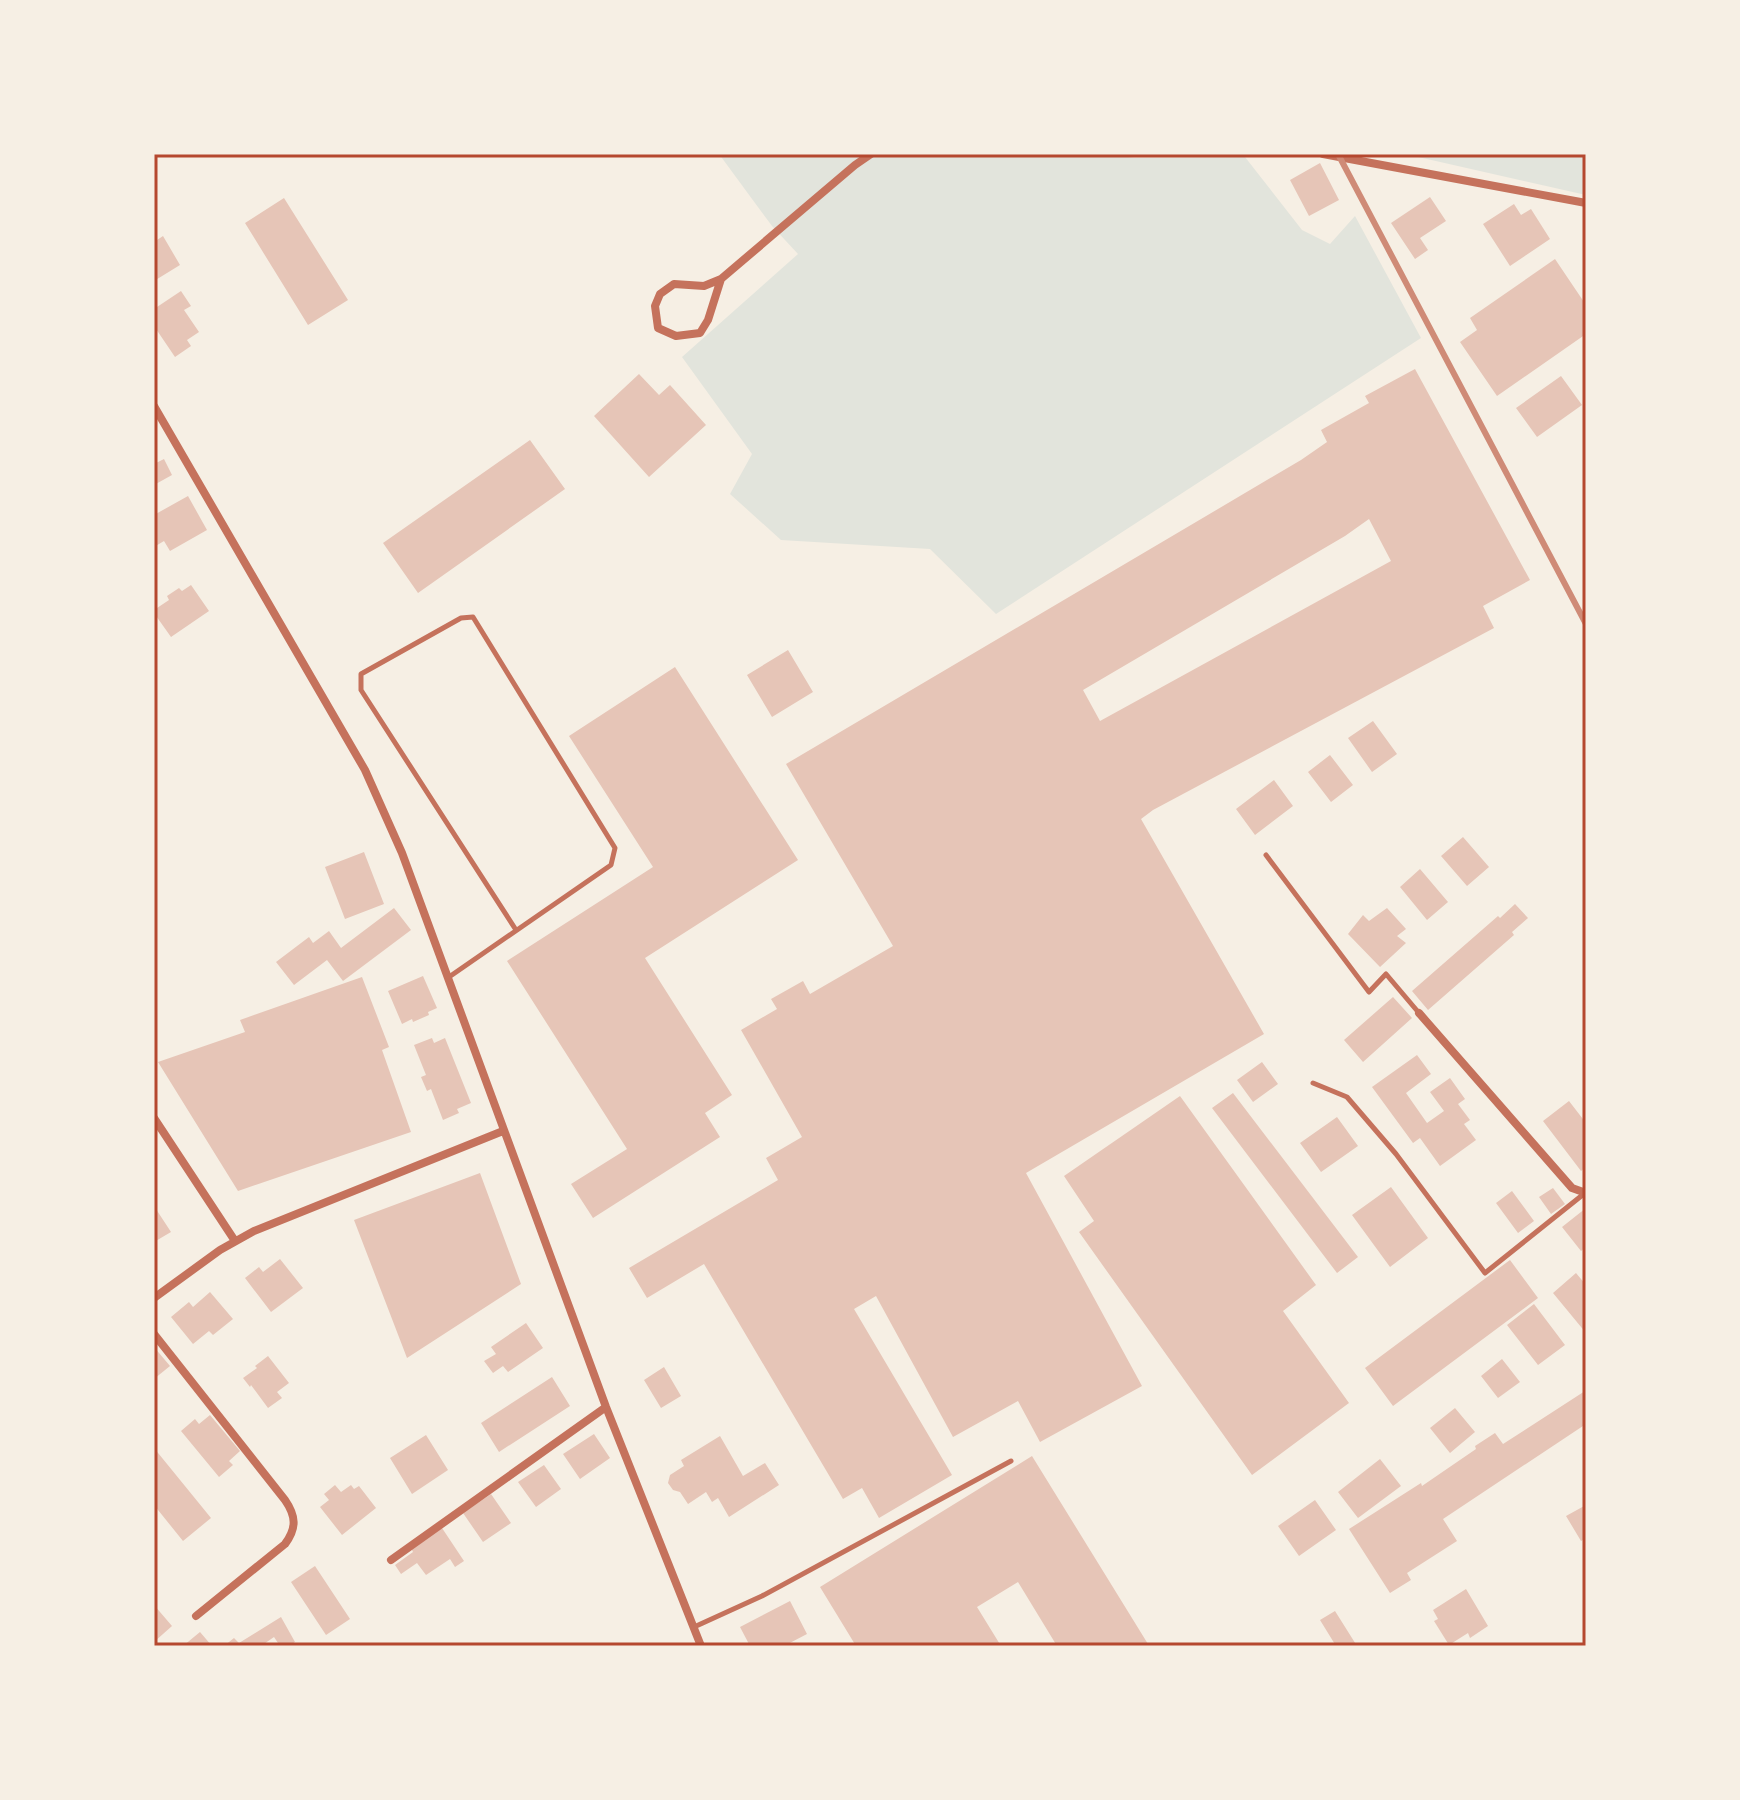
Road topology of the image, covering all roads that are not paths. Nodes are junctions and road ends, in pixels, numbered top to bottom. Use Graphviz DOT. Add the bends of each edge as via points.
graph roads {
  1 [pos="862,154"];
  2 [pos="871,154"];
  3 [pos="1323,154"];
  4 [pos="855,165"];
  5 [pos="1586,203"];
  6 [pos="721,279"];
  7 [pos="154,406"];
  8 [pos="1266,855"];
  9 [pos="516,930"];
  10 [pos="448,978"];
  11 [pos="1419,1013"];
  12 [pos="1313,1083"];
  13 [pos="154,1118"];
  14 [pos="503,1131"];
  15 [pos="1586,1193"];
  16 [pos="235,1241"];
  17 [pos="154,1298"];
  18 [pos="154,1334"];
  19 [pos="606,1407"];
  20 [pos="1011,1461"];
  21 [pos="391,1560"];
  22 [pos="196,1616"];
  23 [pos="694,1627"];
  24 [pos="701,1646"];
  1 -- 4 [label="street"];
  2 -- 4 [label="street"];
  3 -- 5 [label="street"];
  4 -- 6 [label="street"];
  6 -- 6 [label="street" via="704,286 674,284 660,294 655,306 658,328 676,336 700,333"];
  7 -- 10 [label="street" via="365,770"];
  8 -- 11 [label="lane" via="1369,992 1386,974"];
  9 -- 9 [label="lane" via="611,865 615,848 473,617 461,618 361,674 361,690"];
  9 -- 10 [label="lane"];
  10 -- 14 [label="street"];
  11 -- 15 [label="street" via="1572,1188"];
  12 -- 15 [label="lane" via="1347,1097 1485,1273"];
  13 -- 16 [label="street"];
  14 -- 16 [label="street"];
  14 -- 19 [label="street"];
  16 -- 17 [label="street"];
  18 -- 22 [label="street" via="295,1517 285,1544"];
  19 -- 21 [label="street"];
  19 -- 23 [label="street"];
  20 -- 23 [label="lane" via="762,1596"];
  23 -- 24 [label="street"];
}
